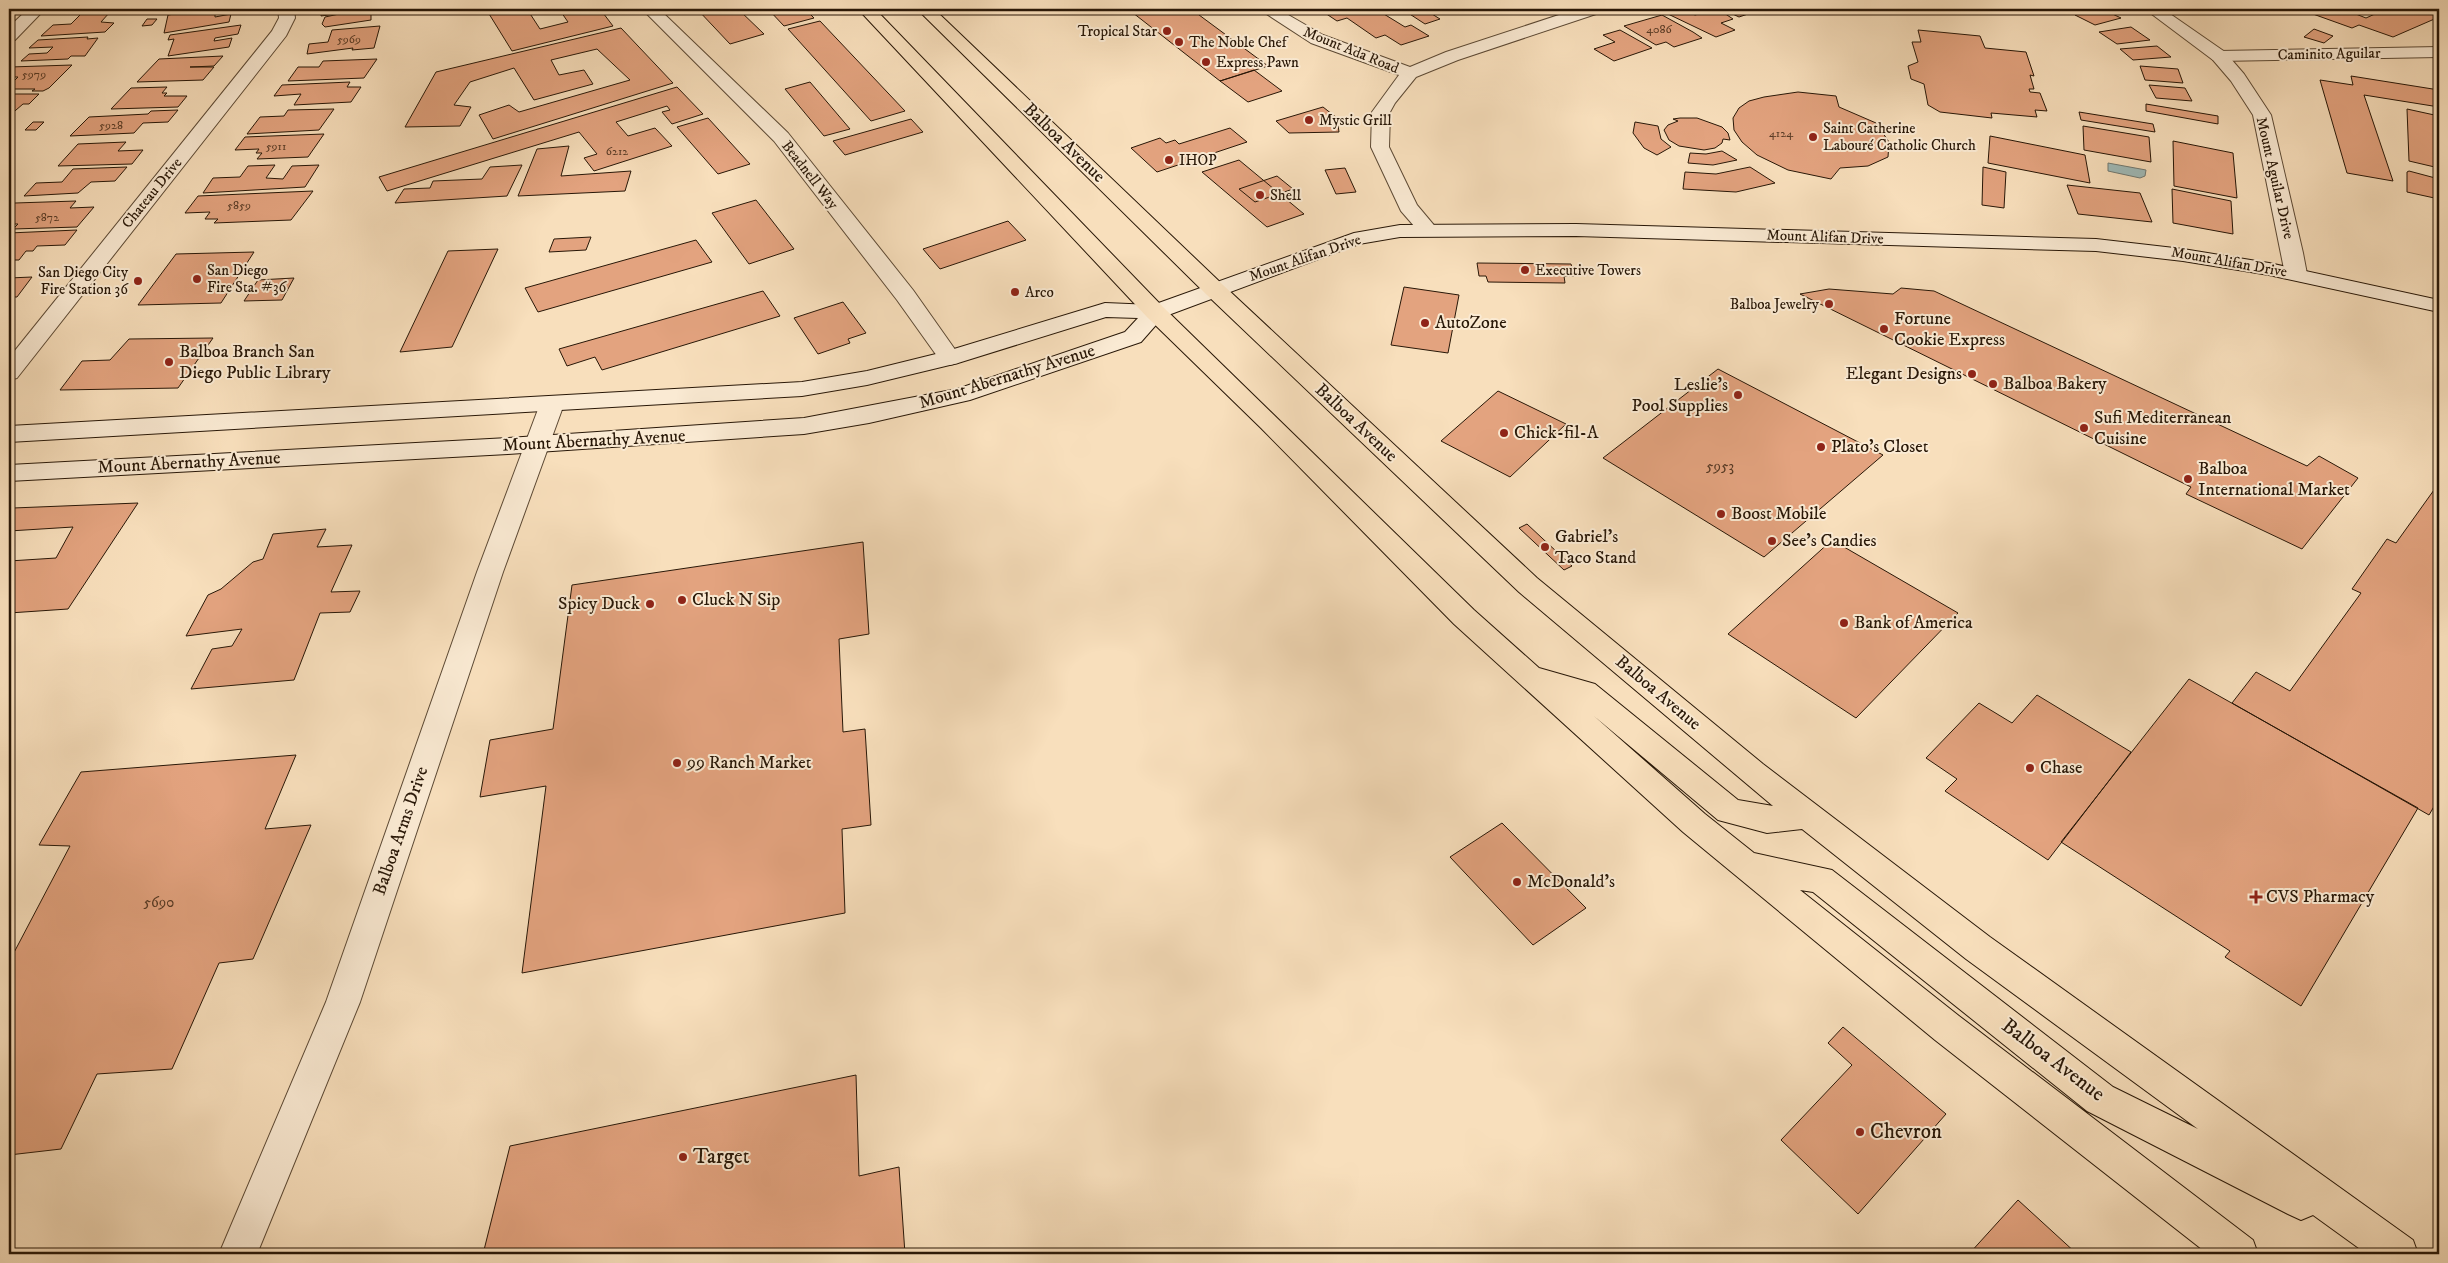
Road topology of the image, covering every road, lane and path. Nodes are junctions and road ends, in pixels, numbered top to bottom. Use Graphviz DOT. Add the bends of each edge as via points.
graph roads {
  1 [pos="37,9"];
  2 [pos="286,9"];
  3 [pos="650,9"];
  4 [pos="866,9"];
  5 [pos="925,9"];
  6 [pos="1267,9"];
  7 [pos="1593,9"];
  8 [pos="2153,9"];
  9 [pos="9,36"];
  10 [pos="2439,52"];
  11 [pos="2219,56"];
  12 [pos="1410,74"];
  13 [pos="1428,230"];
  14 [pos="2296,274"];
  15 [pos="1215,290"];
  16 [pos="2439,306"];
  17 [pos="1155,312"];
  18 [pos="950,358"];
  19 [pos="9,373"];
  20 [pos="552,404"];
  21 [pos="9,434"];
  22 [pos="537,444"];
  23 [pos="9,473"];
  24 [pos="1530,677"];
  25 [pos="1807,816"];
  26 [pos="1746,865"];
  27 [pos="2388,1247"];
  28 [pos="238,1254"];
  29 [pos="2239,1254"];
  1 -- 9 [label="street"];
  2 -- 19 [label="street, Chateau Drive" via="287,18 280,32"];
  3 -- 18 [label="street, Beadnell Way" via="781,137 905,295"];
  4 -- 17 [label="main road, Balboa Avenue"];
  5 -- 15 [label="main road, Balboa Avenue"];
  6 -- 12 [label="street, Mount Ada Road" via="1317,40"];
  7 -- 12 [label="street" via="1452,56"];
  8 -- 11 [label="street, Mount Aguilar Drive"];
  10 -- 11 [label="street, Caminito Aguilar"];
  11 -- 14 [label="street, Mount Aguilar Drive" via="2262,115"];
  12 -- 13 [label="street" via="1381,112 1380,147 1408,207"];
  13 -- 14 [label="street, Mount Alifan Drive" via="1576,230 2096,244 2167,252"];
  13 -- 15 [label="street, Mount Alifan Drive" via="1354,239"];
  14 -- 16 [label="street, Mount Alifan Drive"];
  15 -- 17 [label="street, Mount Abernathy Avenue"];
  15 -- 25 [label="main road, Balboa Avenue" via="1528,585"];
  17 -- 18 [label="street, Mount Abernathy Avenue" via="1104,310"];
  17 -- 22 [label="street, Mount Abernathy Avenue" via="1133,337 962,394 869,415 794,427"];
  17 -- 24 [label="main road, Balboa Avenue" via="1464,617"];
  18 -- 20 [label="street, Mount Abernathy Avenue" via="867,378 802,389"];
  20 -- 21 [label="street, Mount Abernathy Avenue"];
  20 -- 22 [label="street, Balboa Arms Drive"];
  22 -- 23 [label="street, Mount Abernathy Avenue"];
  22 -- 28 [label="street, Balboa Arms Drive" via="342,1002"];
  24 -- 25 [label="main road, Balboa Avenue" via="1585,692 1729,811 1767,820"];
  24 -- 26 [label="main road, Balboa Avenue"];
  25 -- 27 [label="main road, Balboa Avenue" via="1978,948"];
  26 -- 27 [label="main road, Balboa Avenue" via="1821,880 2100,1099"];
  26 -- 29 [label="main road, Balboa Avenue" via="1947,1028"];
}
